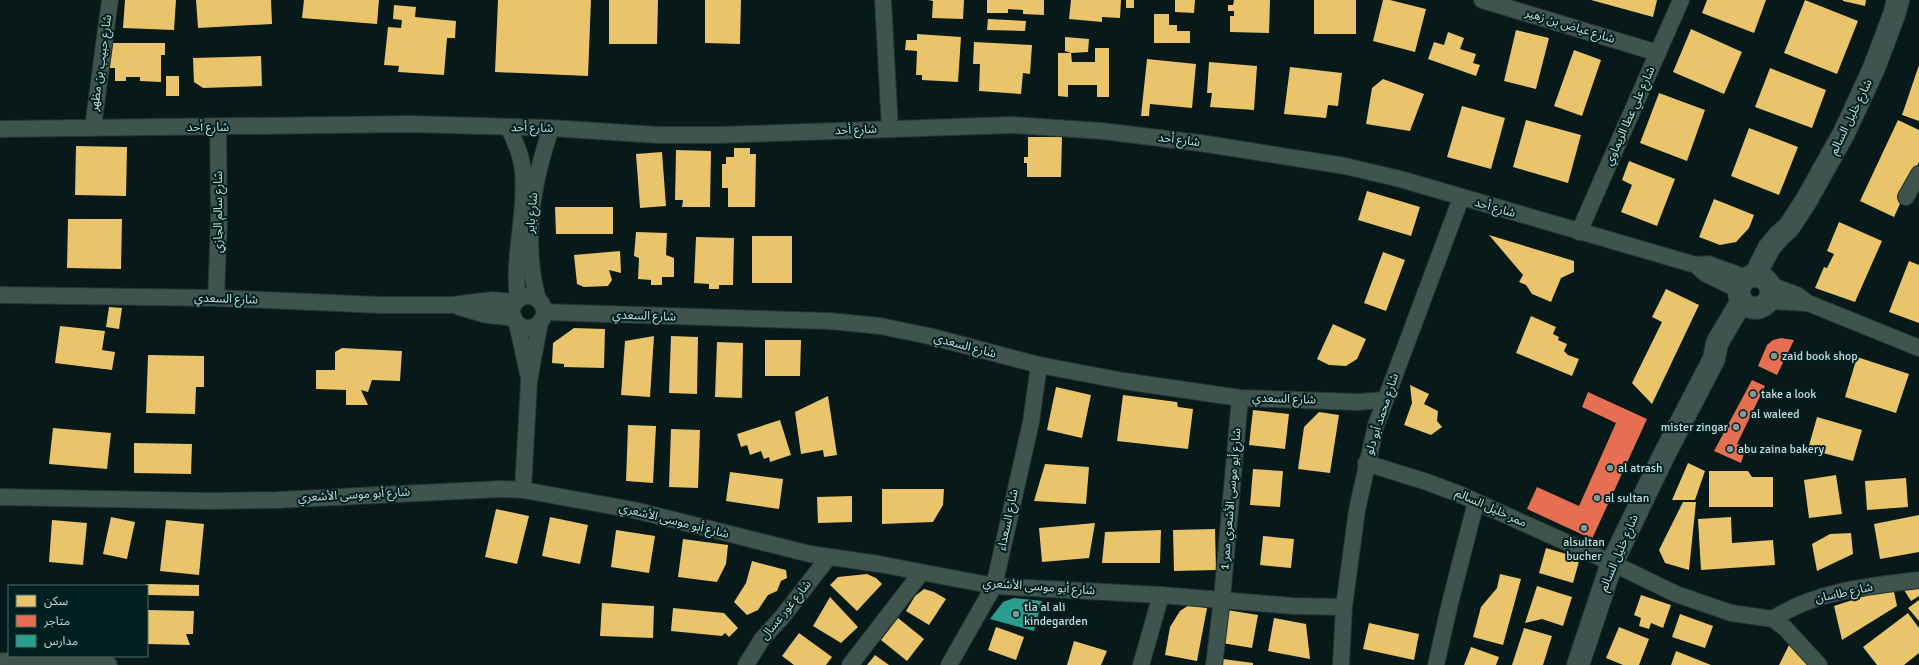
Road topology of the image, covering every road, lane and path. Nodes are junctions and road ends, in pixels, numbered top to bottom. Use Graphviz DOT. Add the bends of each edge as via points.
graph roads {
  1 [pos="110,0"];
  2 [pos="883,0"];
  3 [pos="1482,0"];
  4 [pos="1681,0"];
  5 [pos="1898,0"];
  6 [pos="1658,53"];
  7 [pos="93,127"];
  8 [pos="218,127"];
  9 [pos="509,128"];
  10 [pos="552,128"];
  11 [pos="0,129"];
  12 [pos="890,129"];
  13 [pos="1919,174"];
  14 [pos="1906,196"];
  15 [pos="1460,198"];
  16 [pos="1579,232"];
  17 [pos="1755,290"];
  18 [pos="0,295"];
  19 [pos="216,298"];
  20 [pos="516,311"];
  21 [pos="541,311"];
  22 [pos="1919,348"];
  23 [pos="1038,365"];
  24 [pos="529,381"];
  25 [pos="1240,398"];
  26 [pos="1384,400"];
  27 [pos="1366,463"];
  28 [pos="523,490"];
  29 [pos="0,497"];
  30 [pos="1476,502"];
  31 [pos="828,558"];
  32 [pos="1612,563"];
  33 [pos="921,573"];
  34 [pos="1919,580"];
  35 [pos="994,586"];
  36 [pos="1161,595"];
  37 [pos="1222,599"];
  38 [pos="1344,607"];
  39 [pos="1773,619"];
  40 [pos="0,661"];
  41 [pos="109,665"];
  42 [pos="745,665"];
  43 [pos="850,665"];
  44 [pos="949,665"];
  45 [pos="1141,665"];
  46 [pos="1214,665"];
  47 [pos="1341,665"];
  48 [pos="1436,665"];
  49 [pos="1578,665"];
  50 [pos="1819,665"];
  1 -- 7 [label="street, شارع حبيب بن مظهر"];
  2 -- 12 [label="street"];
  3 -- 6 [label="street, شارع عياض بن زهير"];
  4 -- 6 [label="street, شارع علي عطا الريماوي"];
  5 -- 17 [label="street, شارع خليل السالم" via="1876,61 1844,133 1789,227 1788,239"];
  6 -- 16 [label="street, شارع علي عطا الريماوي"];
  7 -- 8 [label="street, شارع أحد"];
  7 -- 11 [label="street, شارع أحد"];
  8 -- 9 [label="street, شارع أحد" via="409,124"];
  8 -- 19 [label="street, شارع سالم الجازي"];
  9 -- 10 [label="street, شارع أحد"];
  9 -- 20 [label="street, شارع باير" via="521,157 523,172"];
  10 -- 12 [label="street, شارع أحد" via="658,135"];
  10 -- 21 [label="street, شارع باير" via="537,172 530,228 531,270"];
  12 -- 15 [label="street, شارع أحد" via="1012,125 1102,131 1200,143 1345,166 1400,179"];
  13 -- 14 [label="street"];
  15 -- 16 [label="street, شارع أحد"];
  15 -- 26 [label="street, شارع محمد أبو دلو"];
  16 -- 17 [label="street, شارع أحد" via="1696,265 1708,264"];
  17 -- 22 [label="street, شارع أحد" via="1808,303"];
  17 -- 32 [label="street, شارع خليل السالم" via="1725,350 1714,359"];
  18 -- 19 [label="street, شارع السعدي"];
  19 -- 20 [label="street, شارع السعدي" via="452,306 493,316"];
  20 -- 21 [label="street" via="530,296"];
  20 -- 21 [label="street" via="528,328 535,326"];
  20 -- 24 [label="street, شارع باير"];
  21 -- 23 [label="street, شارع السعدي" via="829,321 880,326 929,336"];
  21 -- 24 [label="street, شارع باير"];
  23 -- 25 [label="street, شارع السعدي"];
  23 -- 35 [label="street, شارع السعداء" via="1030,422"];
  24 -- 28 [label="street, شارع باير"];
  25 -- 26 [label="street, شارع السعدي" via="1358,402"];
  25 -- 37 [label="street, شارع أبو موسى الأشعري ممر 1"];
  26 -- 27 [label="street, شارع محمد أبو دلو"];
  27 -- 30 [label="street, ممر خليل السالم" via="1433,484"];
  27 -- 38 [label="street, شارع محمد أبو دلو"];
  28 -- 29 [label="street, شارع أبو موسى الأشعري" via="209,501"];
  28 -- 31 [label="street, شارع أبو موسى الأشعري" via="634,510"];
  30 -- 32 [label="street, ممر خليل السالم"];
  30 -- 48 [label="street"];
  31 -- 33 [label="street, شارع أبو موسى الأشعري" via="879,564"];
  31 -- 42 [label="street, شارع غور عسال" via="762,639"];
  32 -- 39 [label="street, ممر خليل السالم" via="1676,594 1712,607 1731,613"];
  32 -- 49 [label="street, شارع خليل السالم"];
  33 -- 35 [label="street, شارع أبو موسى الأشعري"];
  33 -- 43 [label="street"];
  34 -- 39 [label="street, شارع طاسان" via="1814,598 1790,608"];
  35 -- 36 [label="street, شارع أبو موسى الأشعري"];
  35 -- 44 [label="street, شارع السعداء"];
  36 -- 37 [label="street, شارع أبو موسى الأشعري"];
  36 -- 45 [label="street"];
  37 -- 38 [label="street, شارع أبو موسى الأشعري" via="1293,606"];
  37 -- 46 [label="street, شارع أبو موسى الأشعري ممر 1"];
  38 -- 47 [label="street, شارع محمد أبو دلو"];
  39 -- 50 [label="street" via="1785,628"];
  40 -- 41 [label="street"];
}
